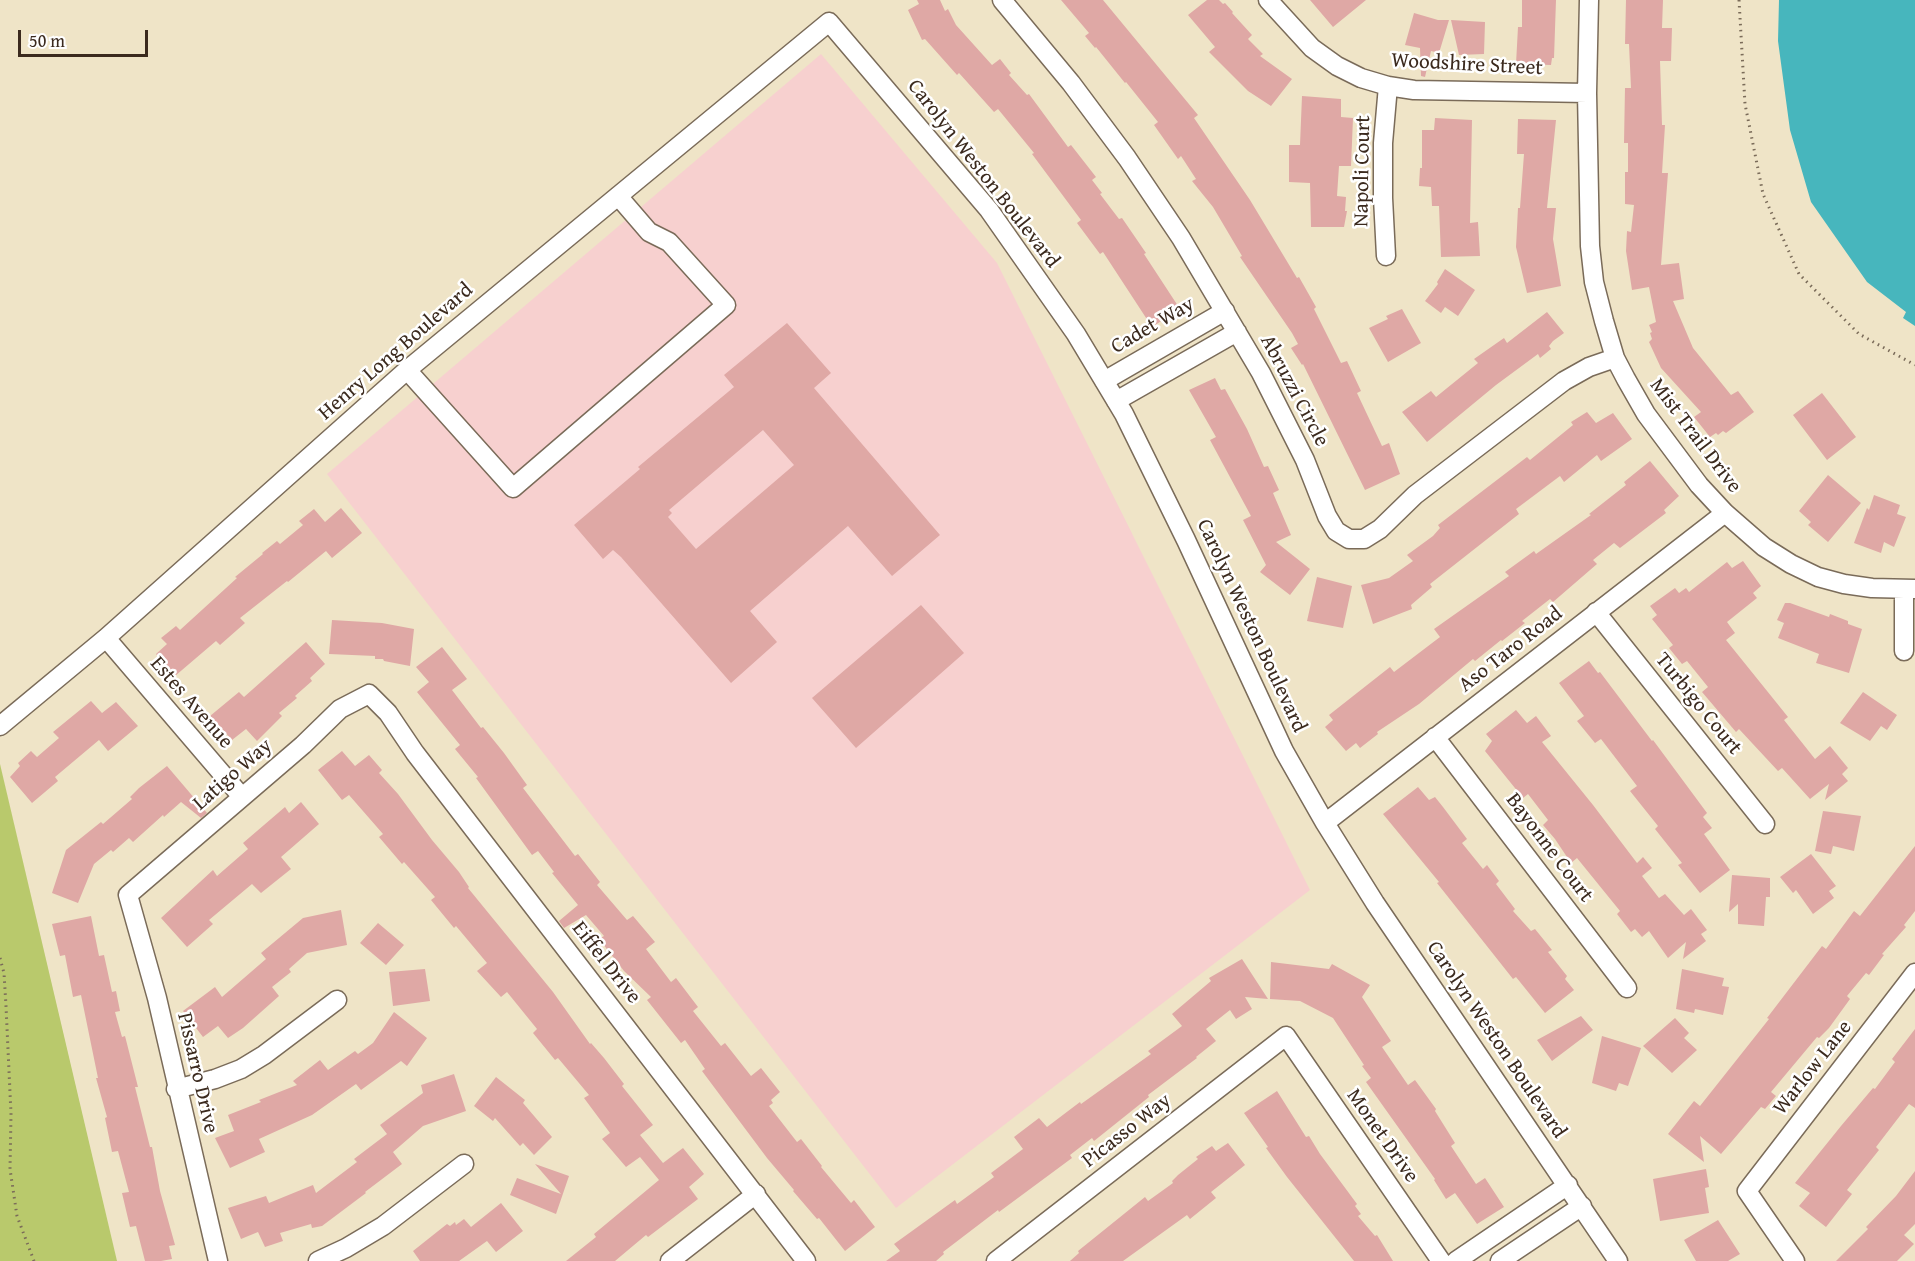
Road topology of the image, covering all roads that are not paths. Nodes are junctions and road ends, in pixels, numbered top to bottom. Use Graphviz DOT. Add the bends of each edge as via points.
graph roads {
  1 [pos="1002,0"];
  2 [pos="1268,0"];
  3 [pos="1589,0"];
  4 [pos="830,22"];
  5 [pos="1388,86"];
  6 [pos="1587,93"];
  7 [pos="618,196"];
  8 [pos="1386,256"];
  9 [pos="1225,310"];
  10 [pos="1238,332"];
  11 [pos="1615,358"];
  12 [pos="407,370"];
  13 [pos="1104,381"];
  14 [pos="1116,401"];
  15 [pos="1725,513"];
  16 [pos="1909,589"];
  17 [pos="1596,612"];
  18 [pos="106,638"];
  19 [pos="1904,651"];
  20 [pos="369,694"];
  21 [pos="0,726"];
  22 [pos="1435,737"];
  23 [pos="242,797"];
  24 [pos="1325,822"];
  25 [pos="1765,824"];
  26 [pos="128,895"];
  27 [pos="1915,973"];
  28 [pos="1627,988"];
  29 [pos="337,1000"];
  30 [pos="1286,1036"];
  31 [pos="176,1089"];
  32 [pos="464,1164"];
  33 [pos="1568,1185"];
  34 [pos="756,1194"];
  35 [pos="1582,1206"];
  36 [pos="218,1261"];
  37 [pos="318,1261"];
  38 [pos="670,1261"];
  39 [pos="806,1261"];
  40 [pos="996,1261"];
  41 [pos="1441,1261"];
  42 [pos="1456,1261"];
  43 [pos="1500,1261"];
  44 [pos="1618,1261"];
  45 [pos="1795,1261"];
  1 -- 9 [label="street, Abruzzi Circle" via="1127,158"];
  2 -- 5 [label="street, Woodshire Street" via="1312,48 1337,66"];
  3 -- 6 [label="street, Mist Trail Drive"];
  4 -- 7 [label="street, Henry Long Boulevard"];
  4 -- 13 [label="street, Carolyn Weston Boulevard" via="989,210"];
  5 -- 6 [label="street, Woodshire Street" via="1414,90"];
  5 -- 8 [label="street, Napoli Court" via="1383,176"];
  6 -- 11 [label="street, Mist Trail Drive" via="1590,246 1594,282"];
  7 -- 12 [label="street, Henry Long Boulevard"];
  7 -- 12 [label="street" via="649,232 669,242 726,305 513,488"];
  9 -- 10 [label="street, Abruzzi Circle"];
  9 -- 13 [label="street, Cadet Way"];
  10 -- 11 [label="street, Abruzzi Circle" via="1305,460 1327,516 1336,531 1349,538 1364,539 1380,529 1415,495 1564,381"];
  10 -- 14 [label="street"];
  11 -- 15 [label="street, Mist Trail Drive" via="1646,414"];
  12 -- 18 [label="street, Henry Long Boulevard"];
  13 -- 14 [label="street, Carolyn Weston Boulevard"];
  14 -- 24 [label="street, Carolyn Weston Boulevard" via="1284,751"];
  15 -- 16 [label="street, Mist Trail Drive" via="1764,547 1818,577 1872,588"];
  15 -- 17 [label="street, Aso Taro Road"];
  16 -- 19 [label="street"];
  17 -- 22 [label="street, Aso Taro Road"];
  17 -- 25 [label="street, Turbigo Court"];
  18 -- 21 [label="street, Henry Long Boulevard"];
  18 -- 23 [label="street, Estes Avenue"];
  20 -- 23 [label="street, Latigo Way" via="340,709"];
  20 -- 34 [label="street, Eiffel Drive" via="388,713"];
  22 -- 24 [label="street, Aso Taro Road"];
  22 -- 28 [label="street, Bayonne Court"];
  23 -- 26 [label="street, Latigo Way"];
  24 -- 33 [label="street, Carolyn Weston Boulevard" via="1375,903"];
  26 -- 31 [label="street, Pissarro Drive" via="157,998"];
  27 -- 45 [label="street, Warlow Lane" via="1747,1191"];
  29 -- 31 [label="street" via="241,1069"];
  30 -- 40 [label="street, Picasso Way"];
  30 -- 41 [label="street, Monet Drive"];
  31 -- 36 [label="street, Pissarro Drive"];
  32 -- 37 [label="street" via="383,1226"];
  33 -- 35 [label="street, Carolyn Weston Boulevard"];
  33 -- 42 [label="street"];
  34 -- 38 [label="street"];
  34 -- 39 [label="street, Eiffel Drive"];
  35 -- 43 [label="street"];
  35 -- 44 [label="street, Carolyn Weston Boulevard"];
}
